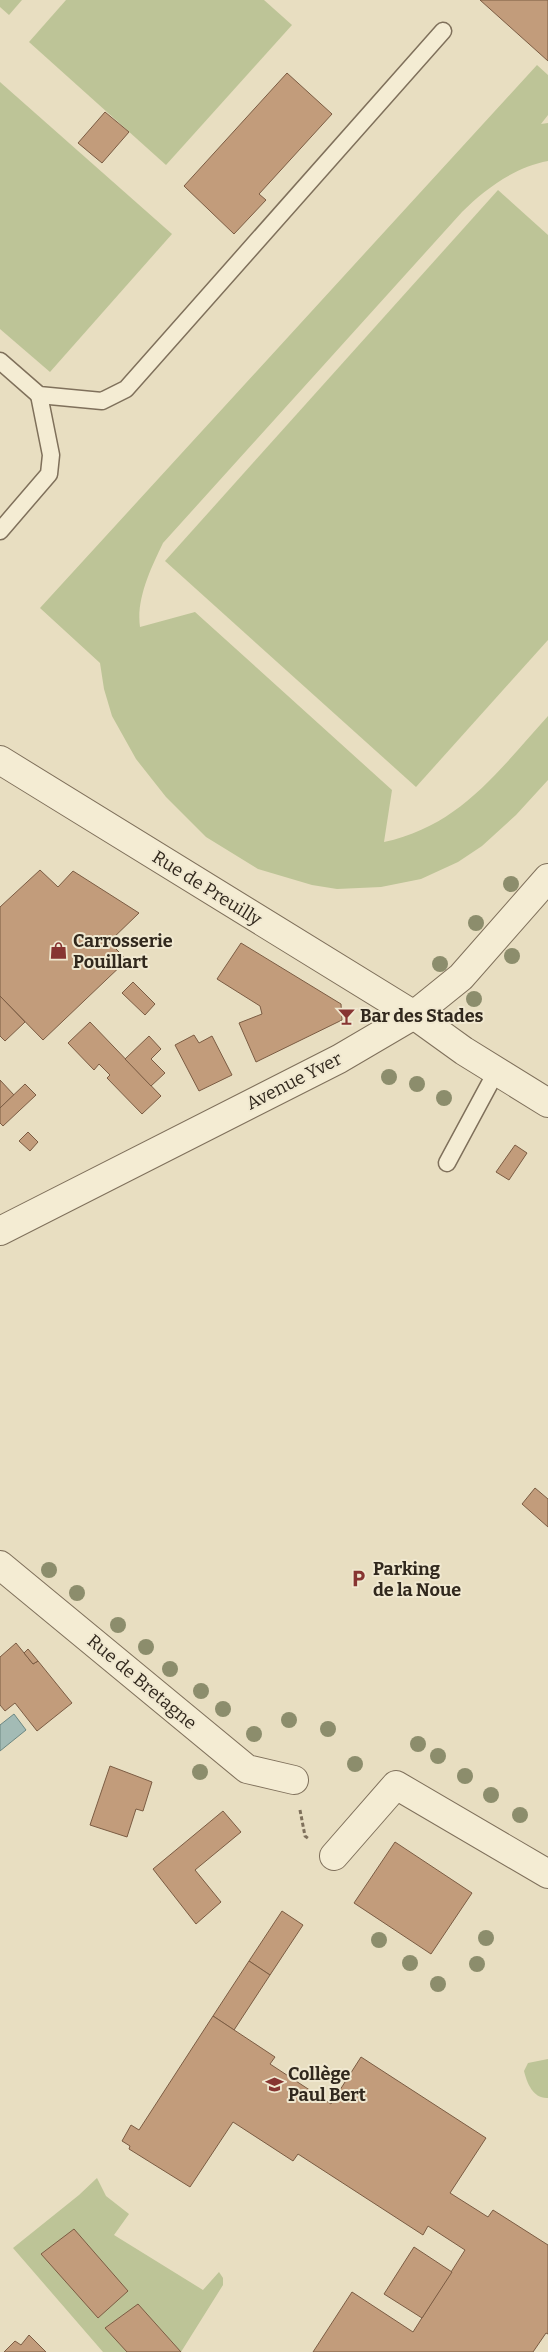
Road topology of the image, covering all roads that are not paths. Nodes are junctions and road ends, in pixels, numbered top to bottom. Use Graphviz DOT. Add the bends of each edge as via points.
graph roads {
  1 [pos="443,31"];
  2 [pos="0,361"];
  3 [pos="39,395"];
  4 [pos="0,531"];
  5 [pos="0,760"];
  6 [pos="548,878"];
  7 [pos="414,1015"];
  8 [pos="496,1072"];
  9 [pos="548,1102"];
  10 [pos="446,1164"];
  11 [pos="0,1232"];
  12 [pos="0,1565"];
  13 [pos="294,1780"];
  14 [pos="334,1856"];
  15 [pos="548,1874"];
  1 -- 3 [label="lane" via="126,389 102,401"];
  2 -- 3 [label="lane"];
  3 -- 4 [label="lane" via="51,456 49,474"];
  5 -- 7 [label="street, Rue de Preuilly"];
  6 -- 7 [label="street, Avenue Yver" via="461,977"];
  7 -- 8 [label="street, Rue de Preuilly"];
  7 -- 11 [label="street, Avenue Yver" via="339,1059"];
  8 -- 9 [label="street, Rue de Preuilly"];
  8 -- 10 [label="lane"];
  12 -- 13 [label="street, Rue de Bretagne" via="247,1769"];
  14 -- 15 [label="street" via="396,1784"];
}
